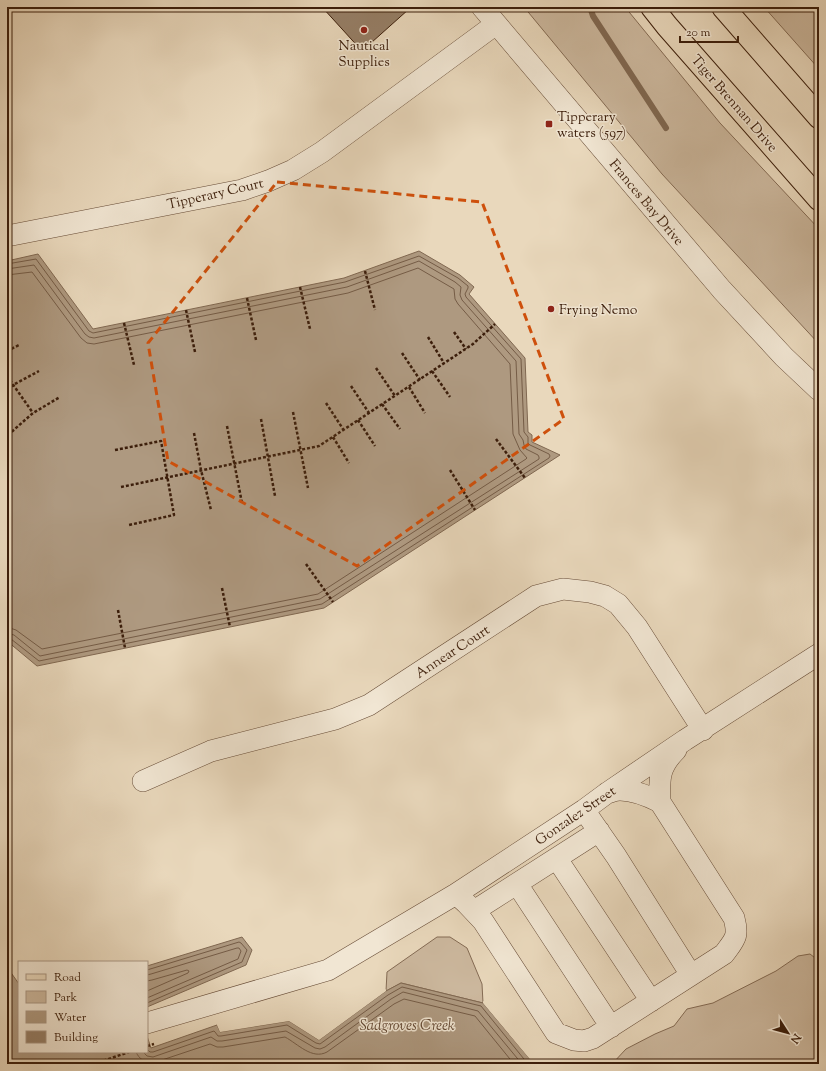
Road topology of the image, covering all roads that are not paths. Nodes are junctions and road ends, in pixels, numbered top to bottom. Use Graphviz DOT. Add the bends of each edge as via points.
graph roads {
  1 [pos="482,7"];
  2 [pos="652,7"];
  3 [pos="723,7"];
  4 [pos="496,24"];
  5 [pos="819,117"];
  6 [pos="819,199"];
  7 [pos="7,236"];
  8 [pos="819,390"];
  9 [pos="819,654"];
  10 [pos="703,730"];
  11 [pos="685,740"];
  12 [pos="143,781"];
  13 [pos="607,793"];
  14 [pos="660,802"];
  15 [pos="584,810"];
  16 [pos="599,831"];
  17 [pos="557,859"];
  18 [pos="517,884"];
  19 [pos="456,894"];
  20 [pos="474,911"];
  21 [pos="691,975"];
  22 [pos="651,1001"];
  23 [pos="148,1023"];
  24 [pos="610,1027"];
  1 -- 4 [label="street, Frances Bay Drive"];
  2 -- 6 [label="main road, Tiger Brennan Drive"];
  3 -- 5 [label="main road"];
  4 -- 7 [label="street, Tipperary Court" via="322,152 293,170 268,181 242,190"];
  4 -- 8 [label="street, Frances Bay Drive" via="722,290 784,357"];
  9 -- 10 [label="street, Gonzalez Street"];
  10 -- 11 [label="street, Gonzalez Street"];
  10 -- 12 [label="street, Annear Court" via="637,627 618,604 605,596 563,589 536,596 369,705 335,719 211,751"];
  11 -- 13 [label="street, Gonzalez Street"];
  11 -- 14 [label="street" via="668,758 662,769"];
  13 -- 14 [label="street" via="619,790 634,792"];
  13 -- 15 [label="street, Gonzalez Street"];
  14 -- 21 [label="street" via="734,918 737,927 736,938 724,954"];
  15 -- 16 [label="street"];
  15 -- 19 [label="street, Gonzalez Street"];
  16 -- 17 [label="street"];
  16 -- 21 [label="street"];
  17 -- 18 [label="street"];
  17 -- 22 [label="street"];
  18 -- 20 [label="street"];
  18 -- 24 [label="street"];
  19 -- 20 [label="street"];
  19 -- 23 [label="street, Gonzalez Street" via="328,970"];
  20 -- 24 [label="street" via="556,1033 584,1041 594,1038"];
  21 -- 22 [label="street"];
  22 -- 24 [label="street"];
}
